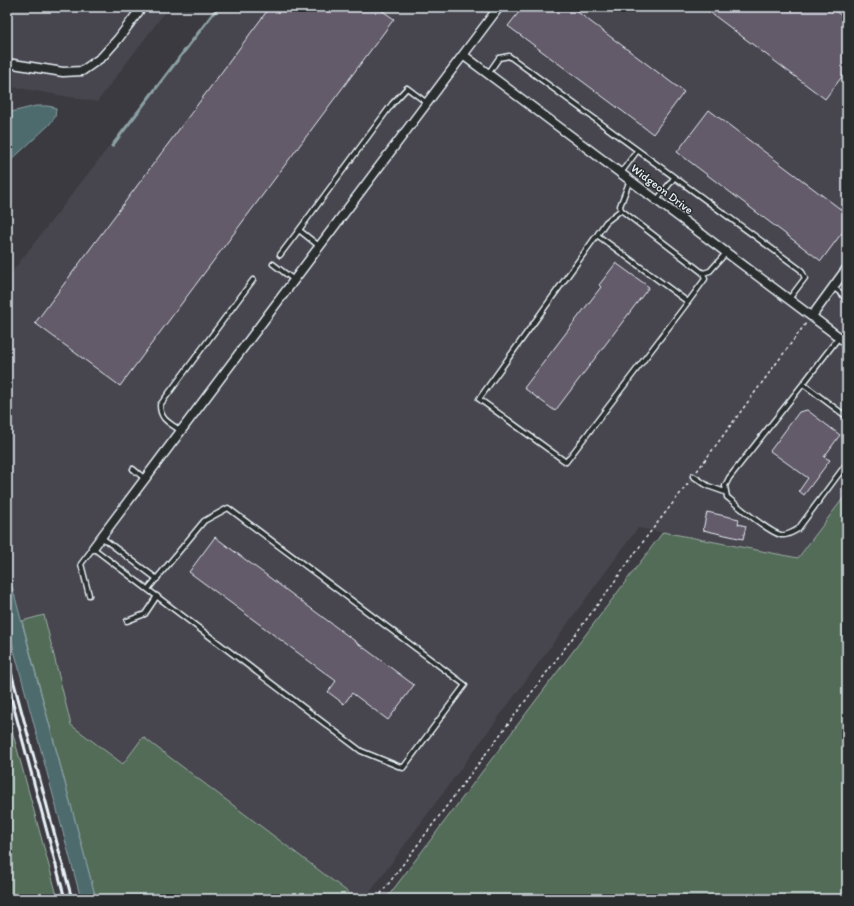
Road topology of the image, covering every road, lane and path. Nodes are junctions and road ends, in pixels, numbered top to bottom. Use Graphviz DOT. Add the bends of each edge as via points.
graph roads {
  1 [pos="142,7"];
  2 [pos="488,7"];
  3 [pos="498,9"];
  4 [pos="463,55"];
  5 [pos="7,63"];
  6 [pos="488,74"];
  7 [pos="427,103"];
  8 [pos="637,151"];
  9 [pos="621,174"];
  10 [pos="674,178"];
  11 [pos="630,180"];
  12 [pos="657,200"];
  13 [pos="621,210"];
  14 [pos="299,230"];
  15 [pos="597,235"];
  16 [pos="320,246"];
  17 [pos="726,252"];
  18 [pos="280,255"];
  19 [pos="273,264"];
  20 [pos="847,268"];
  21 [pos="703,273"];
  22 [pos="253,280"];
  23 [pos="294,280"];
  24 [pos="833,287"];
  25 [pos="789,299"];
  26 [pos="688,302"];
  27 [pos="847,302"];
  28 [pos="812,316"];
  29 [pos="839,337"];
  30 [pos="847,343"];
  31 [pos="803,384"];
  32 [pos="847,417"];
  33 [pos="181,431"];
  34 [pos="847,463"];
  35 [pos="133,469"];
  36 [pos="693,476"];
  37 [pos="145,479"];
  38 [pos="725,492"];
  39 [pos="101,537"];
  40 [pos="93,548"];
  41 [pos="156,579"];
  42 [pos="148,589"];
  43 [pos="89,595"];
  44 [pos="158,596"];
  45 [pos="127,621"];
  46 [pos="377,899"];
  1 -- 5 [label="street" via="102,57 82,71 63,72"];
  2 -- 3 [label="lane"];
  3 -- 4 [label="street"];
  4 -- 6 [label="street, Widgeon Drive"];
  4 -- 7 [label="street"];
  6 -- 8 [label="lane" via="499,58 509,56"];
  6 -- 9 [label="street, Widgeon Drive"];
  7 -- 14 [label="lane" via="407,88 392,104"];
  7 -- 16 [label="street"];
  8 -- 9 [label="lane"];
  8 -- 10 [label="lane"];
  9 -- 11 [label="street, Widgeon Drive"];
  10 -- 12 [label="lane"];
  10 -- 25 [label="lane" via="800,270 804,278"];
  11 -- 12 [label="street, Widgeon Drive"];
  11 -- 13 [label="lane" via="620,206"];
  12 -- 17 [label="street, Widgeon Drive"];
  13 -- 15 [label="lane" via="606,222"];
  13 -- 21 [label="lane"];
  14 -- 16 [label="lane"];
  14 -- 18 [label="lane"];
  15 -- 26 [label="lane"];
  15 -- 26 [label="lane" via="479,399 566,462"];
  16 -- 23 [label="street"];
  17 -- 21 [label="lane" via="710,272"];
  17 -- 25 [label="street, Widgeon Drive"];
  19 -- 23 [label="lane"];
  20 -- 24 [label="street"];
  21 -- 26 [label="lane" via="705,279"];
  22 -- 33 [label="lane" via="160,405 160,413"];
  23 -- 33 [label="street"];
  24 -- 27 [label="lane"];
  24 -- 28 [label="street"];
  25 -- 28 [label="street, Widgeon Drive"];
  28 -- 29 [label="street, Widgeon Drive"];
  28 -- 36 [label="path"];
  29 -- 30 [label="street, Widgeon Drive"];
  29 -- 31 [label="lane"];
  31 -- 32 [label="lane"];
  31 -- 38 [label="lane" via="729,478 724,486"];
  33 -- 37 [label="street"];
  34 -- 38 [label="lane" via="798,529 790,534 781,535 770,530 727,497"];
  35 -- 37 [label="lane"];
  36 -- 38 [label="lane" via="708,486"];
  36 -- 46 [label="path"];
  37 -- 39 [label="street"];
  39 -- 40 [label="street"];
  39 -- 41 [label="lane"];
  40 -- 42 [label="lane"];
  40 -- 43 [label="lane" via="81,564"];
  41 -- 42 [label="lane"];
  41 -- 44 [label="lane" via="204,521 228,508 465,685 403,768 361,751"];
  42 -- 44 [label="lane"];
  44 -- 45 [label="lane" via="145,614"];
}
